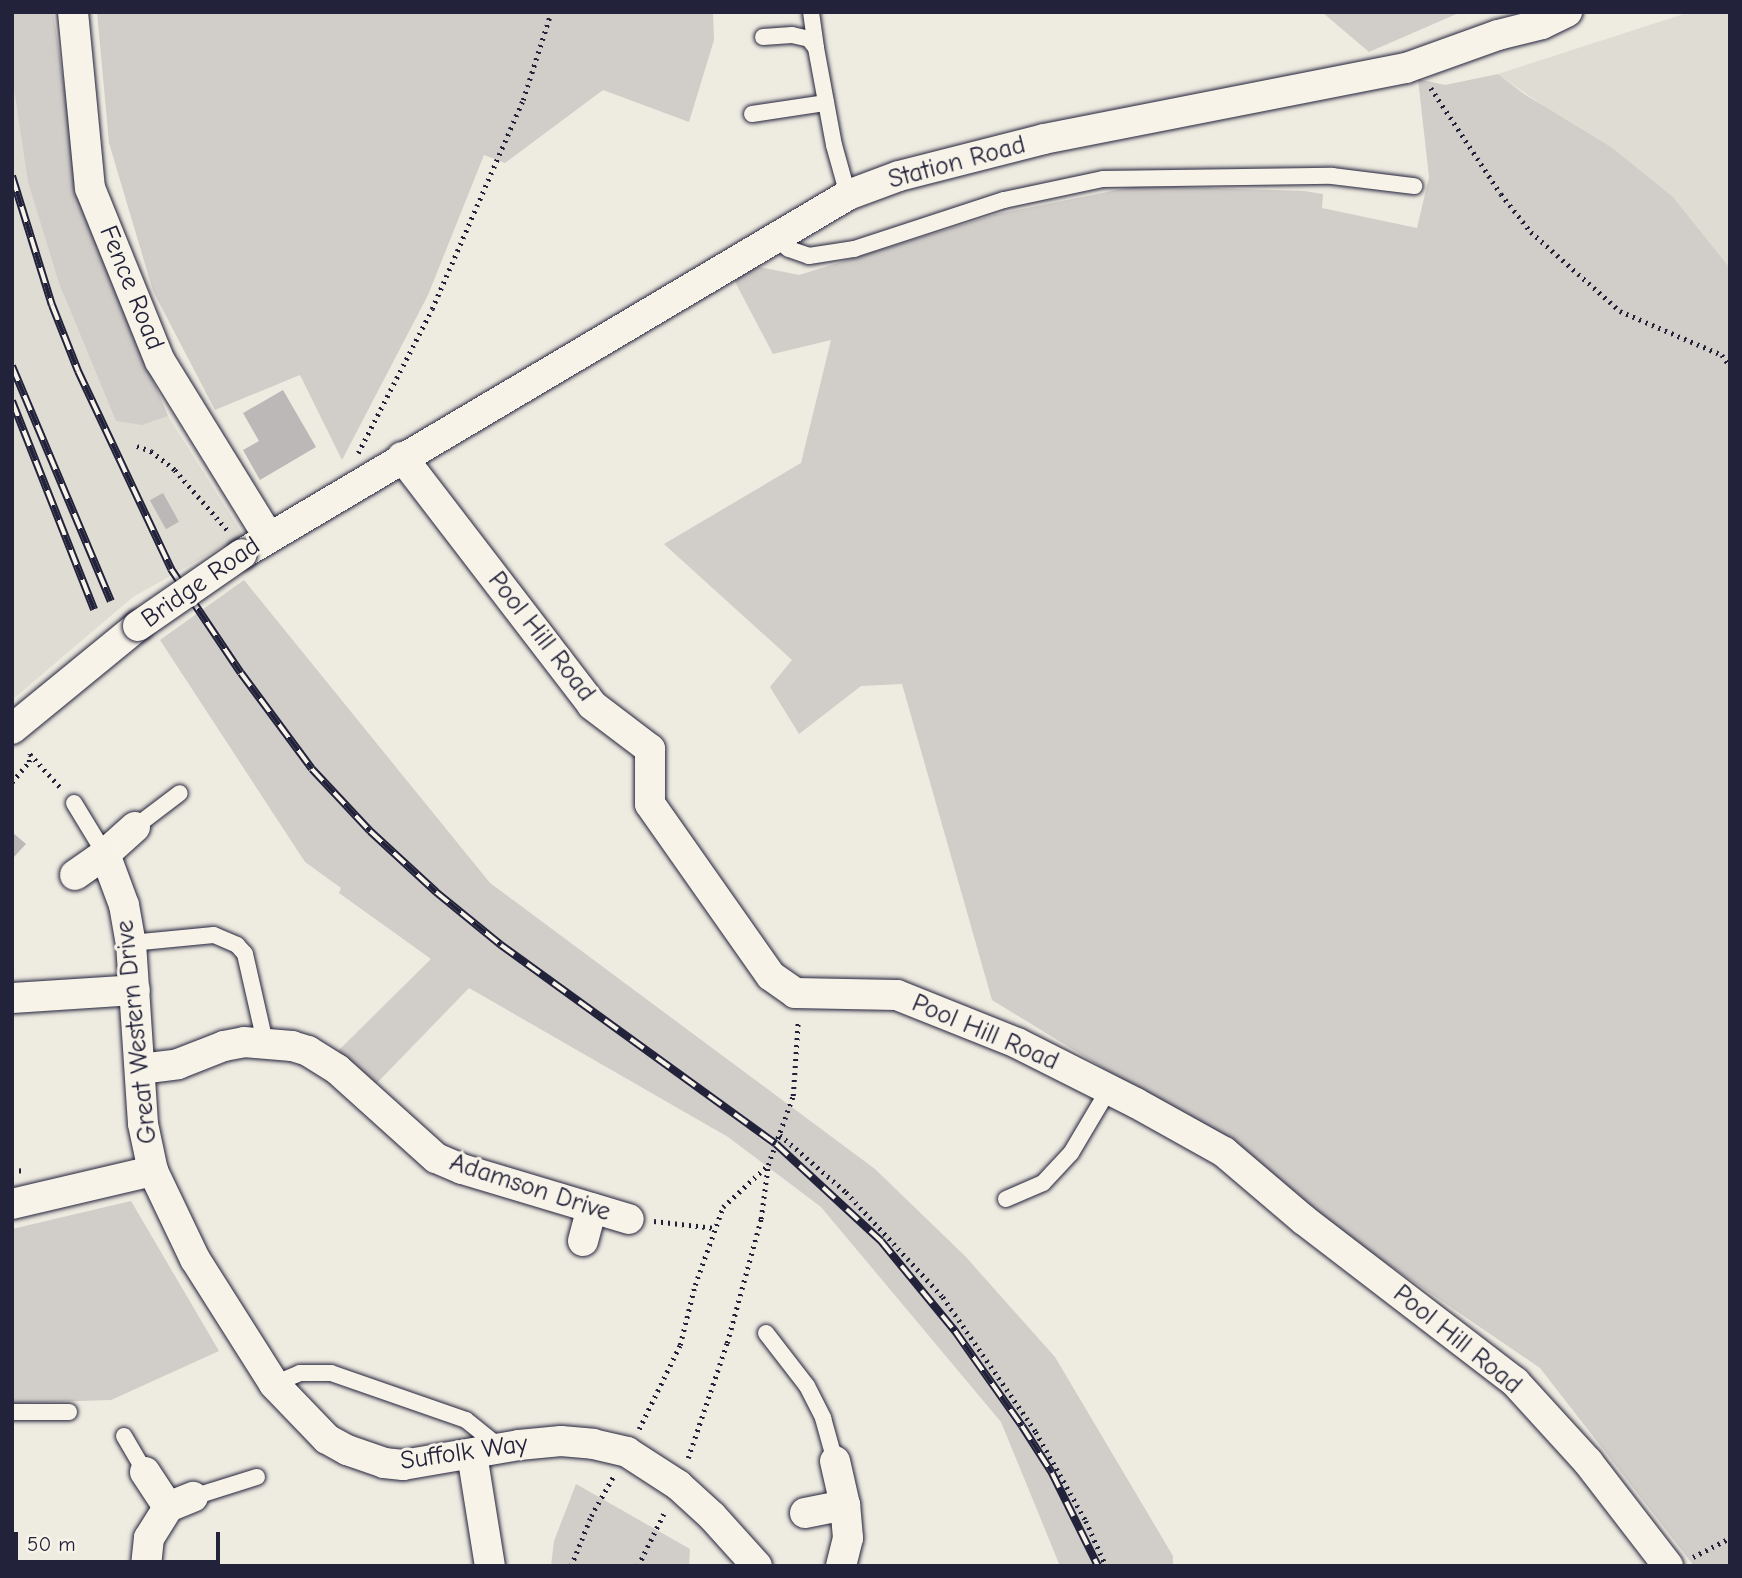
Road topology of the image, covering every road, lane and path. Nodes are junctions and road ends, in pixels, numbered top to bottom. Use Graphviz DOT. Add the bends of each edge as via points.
graph roads {
  1 [pos="73,12"];
  2 [pos="551,12"];
  3 [pos="811,12"];
  4 [pos="1567,12"];
  5 [pos="763,37"];
  6 [pos="816,48"];
  7 [pos="1427,82"];
  8 [pos="826,103"];
  9 [pos="752,114"];
  10 [pos="1414,186"];
  11 [pos="848,195"];
  12 [pos="774,237"];
  13 [pos="1730,366"];
  14 [pos="137,446"];
  15 [pos="402,457"];
  16 [pos="336,496"];
  17 [pos="268,536"];
  18 [pos="242,554"];
  19 [pos="22,738"];
  20 [pos="30,754"];
  21 [pos="12,782"];
  22 [pos="180,793"];
  23 [pos="74,803"];
  24 [pos="135,827"];
  25 [pos="105,854"];
  26 [pos="75,875"];
  27 [pos="131,943"];
  28 [pos="135,990"];
  29 [pos="795,993"];
  30 [pos="12,998"];
  31 [pos="265,1042"];
  32 [pos="140,1069"];
  33 [pos="1109,1089"];
  34 [pos="780,1135"];
  35 [pos="768,1165"];
  36 [pos="153,1171"];
  37 [pos="1006,1199"];
  38 [pos="12,1204"];
  39 [pos="592,1208"];
  40 [pos="629,1219"];
  41 [pos="715,1228"];
  42 [pos="583,1241"];
  43 [pos="766,1333"];
  44 [pos="274,1384"];
  45 [pos="12,1412"];
  46 [pos="69,1412"];
  47 [pos="124,1436"];
  48 [pos="501,1448"];
  49 [pos="627,1452"];
  50 [pos="472,1454"];
  51 [pos="835,1461"];
  52 [pos="145,1472"];
  53 [pos="257,1477"];
  54 [pos="678,1485"];
  55 [pos="180,1502"];
  56 [pos="845,1505"];
  57 [pos="806,1513"];
  58 [pos="1730,1538"];
  59 [pos="1677,1563"];
  60 [pos="146,1566"];
  61 [pos="490,1566"];
  62 [pos="572,1566"];
  63 [pos="638,1566"];
  64 [pos="757,1566"];
  65 [pos="841,1566"];
  66 [pos="1106,1566"];
  1 -- 17 [label="street, Fence Road" via="90,188 160,361"];
  2 -- 16 [label="path" via="523,100 432,309"];
  3 -- 6 [label="lane"];
  4 -- 11 [label="street, Station Road" via="1406,68 1044,139 899,176"];
  5 -- 6 [label="lane" via="792,35 809,40"];
  6 -- 8 [label="lane"];
  7 -- 13 [label="path" via="1531,232 1620,311 1722,355"];
  8 -- 9 [label="lane"];
  8 -- 11 [label="lane"];
  10 -- 12 [label="lane" via="1332,176 1102,179 1004,200 854,248 809,256"];
  11 -- 12 [label="street, Station Road"];
  12 -- 15 [label="street, Station Road"];
  14 -- 18 [label="path" via="175,470 229,531"];
  15 -- 16 [label="street, Bridge Road"];
  15 -- 29 [label="street, Pool Hill Road" via="592,705 650,749 650,804 771,976"];
  16 -- 17 [label="street, Bridge Road"];
  17 -- 18 [label="street, Bridge Road"];
  18 -- 19 [label="street, Bridge Road, bridge" via="138,626"];
  19 -- 20 [label="path"];
  20 -- 21 [label="path"];
  20 -- 23 [label="path"];
  22 -- 24 [label="lane"];
  23 -- 25 [label="lane"];
  24 -- 25 [label="street"];
  25 -- 26 [label="street"];
  25 -- 27 [label="street, Great Western Drive" via="124,905"];
  27 -- 28 [label="street, Great Western Drive"];
  27 -- 31 [label="lane" via="214,935 237,945 245,954"];
  28 -- 30 [label="street"];
  28 -- 32 [label="street, Great Western Drive"];
  29 -- 33 [label="street, Pool Hill Road" via="897,995 1017,1043"];
  29 -- 34 [label="path" via="799,1031 793,1096"];
  31 -- 32 [label="street, Adamson Drive" via="224,1046 178,1065"];
  31 -- 39 [label="street, Adamson Drive" via="292,1046 323,1059 436,1158"];
  32 -- 36 [label="street, Great Western Drive"];
  33 -- 37 [label="lane" via="1071,1153 1043,1183"];
  33 -- 59 [label="street, Pool Hill Road" via="1224,1152 1304,1220 1515,1382"];
  34 -- 35 [label="path"];
  34 -- 66 [label="path" via="846,1192 943,1297 1036,1432"];
  35 -- 41 [label="path" via="723,1207"];
  35 -- 54 [label="path" via="761,1219 727,1343"];
  36 -- 38 [label="street"];
  36 -- 44 [label="street, Suffolk Way" via="195,1259"];
  39 -- 40 [label="street, Adamson Drive"];
  39 -- 42 [label="street"];
  40 -- 41 [label="path"];
  41 -- 49 [label="path" via="680,1345"];
  43 -- 51 [label="lane" via="807,1386 823,1418"];
  44 -- 48 [label="lane" via="300,1373 331,1373 466,1420"];
  44 -- 50 [label="street, Suffolk Way" via="327,1438 365,1458 403,1465"];
  45 -- 46 [label="lane"];
  47 -- 52 [label="lane"];
  48 -- 49 [label="street, Suffolk Way" via="561,1441"];
  48 -- 50 [label="street, Suffolk Way"];
  49 -- 54 [label="street, Suffolk Way"];
  49 -- 62 [label="path" via="591,1516"];
  50 -- 61 [label="street"];
  51 -- 56 [label="street"];
  52 -- 55 [label="street"];
  53 -- 55 [label="lane"];
  54 -- 63 [label="path"];
  54 -- 64 [label="street, Suffolk Way"];
  55 -- 60 [label="street" via="149,1538"];
  56 -- 57 [label="street"];
  56 -- 65 [label="street" via="848,1538"];
  58 -- 59 [label="path"];
}
